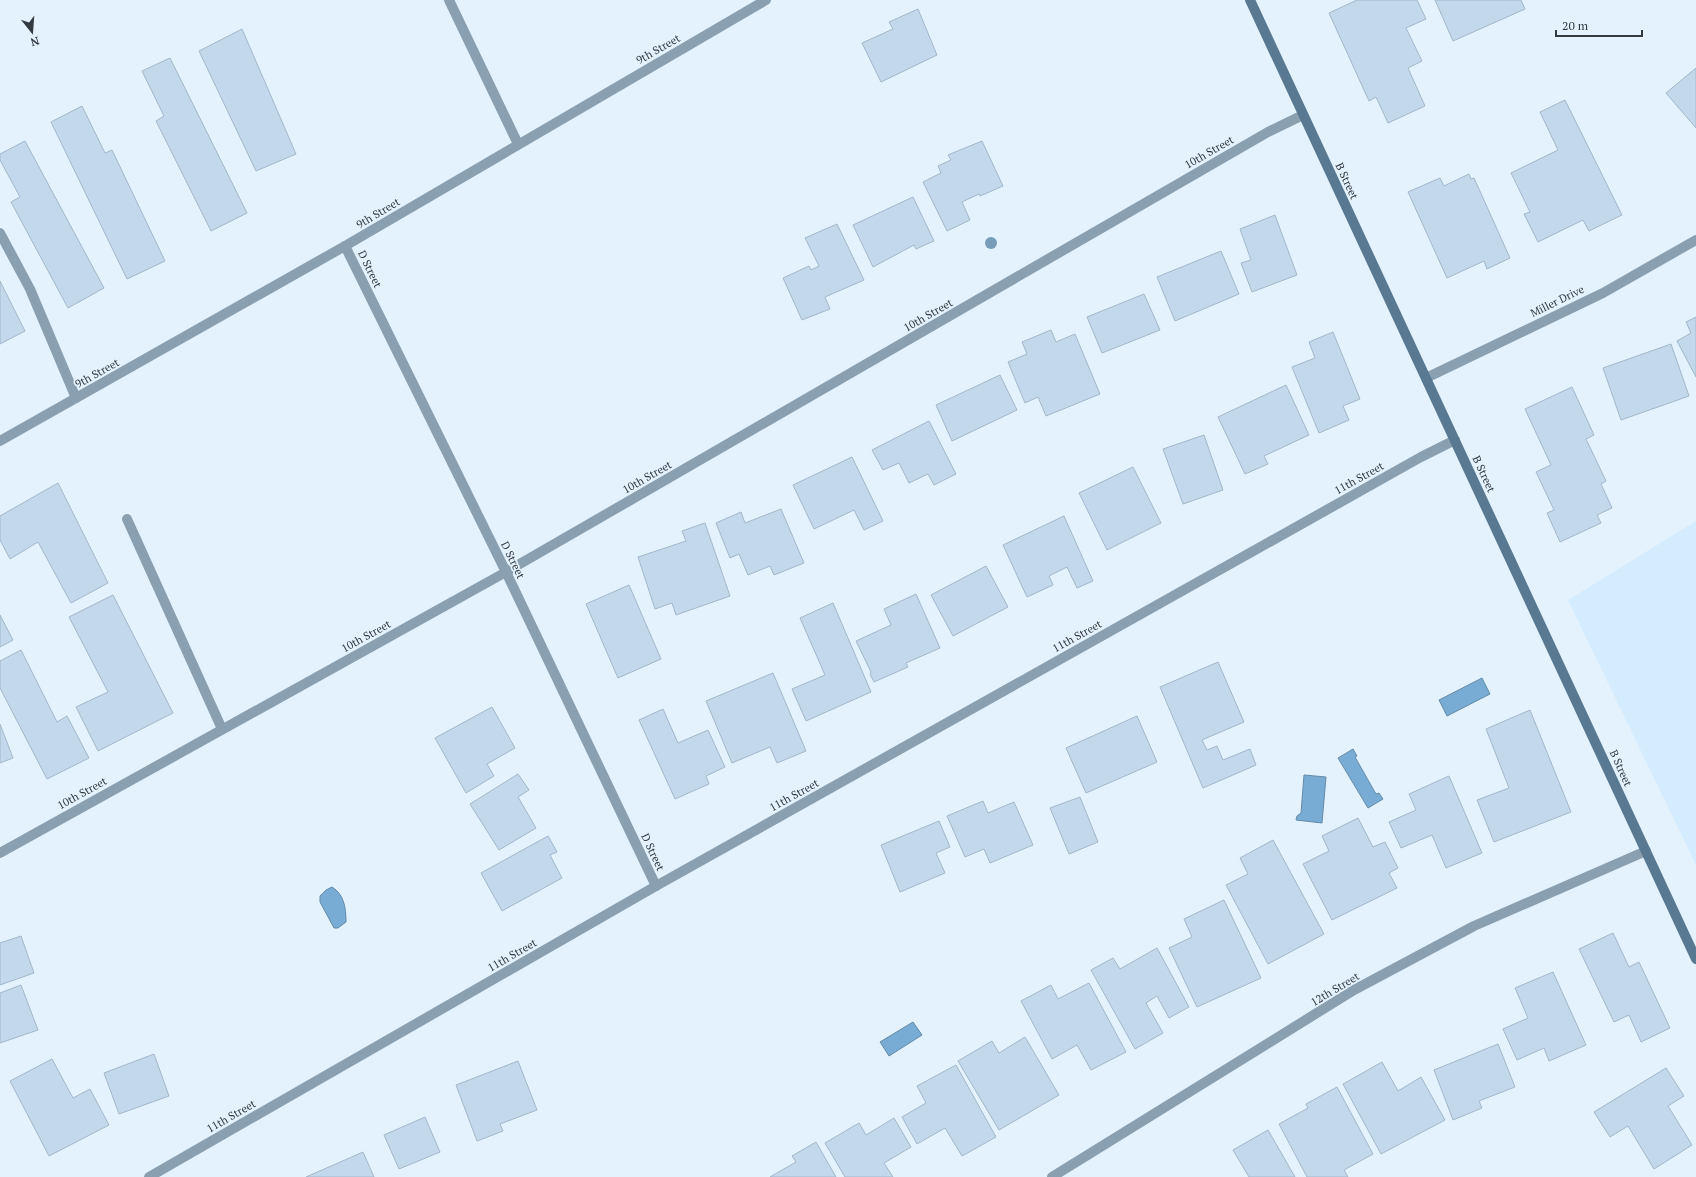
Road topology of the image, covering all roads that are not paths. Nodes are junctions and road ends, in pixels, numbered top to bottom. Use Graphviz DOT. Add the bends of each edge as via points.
graph roads {
  1 [pos="449,0"];
  2 [pos="766,0"];
  3 [pos="1250,0"];
  4 [pos="1303,115"];
  5 [pos="518,144"];
  6 [pos="0,233"];
  7 [pos="1696,240"];
  8 [pos="345,246"];
  9 [pos="1426,378"];
  10 [pos="76,398"];
  11 [pos="1455,440"];
  12 [pos="0,441"];
  13 [pos="127,519"];
  14 [pos="506,572"];
  15 [pos="222,729"];
  16 [pos="1646,852"];
  17 [pos="0,853"];
  18 [pos="656,886"];
  19 [pos="1696,959"];
  20 [pos="149,1177"];
  21 [pos="1052,1177"];
  1 -- 5 [label="street"];
  2 -- 5 [label="street, 9th Street"];
  3 -- 4 [label="street, B Street"];
  4 -- 9 [label="street, B Street"];
  4 -- 14 [label="street, 10th Street" via="1268,132"];
  5 -- 8 [label="street, 9th Street"];
  6 -- 10 [label="street" via="30,289"];
  7 -- 9 [label="street, Miller Drive" via="1603,293"];
  8 -- 10 [label="street, 9th Street"];
  8 -- 14 [label="street, D Street"];
  9 -- 11 [label="street, B Street"];
  10 -- 12 [label="street, 9th Street"];
  11 -- 16 [label="street, B Street"];
  11 -- 18 [label="street, 11th Street"];
  13 -- 15 [label="street"];
  14 -- 15 [label="street, 10th Street"];
  14 -- 18 [label="street, D Street"];
  15 -- 17 [label="street, 10th Street"];
  16 -- 19 [label="street, B Street"];
  16 -- 21 [label="street, 12th Street" via="1474,926 1354,990"];
  18 -- 20 [label="street, 11th Street"];
}
